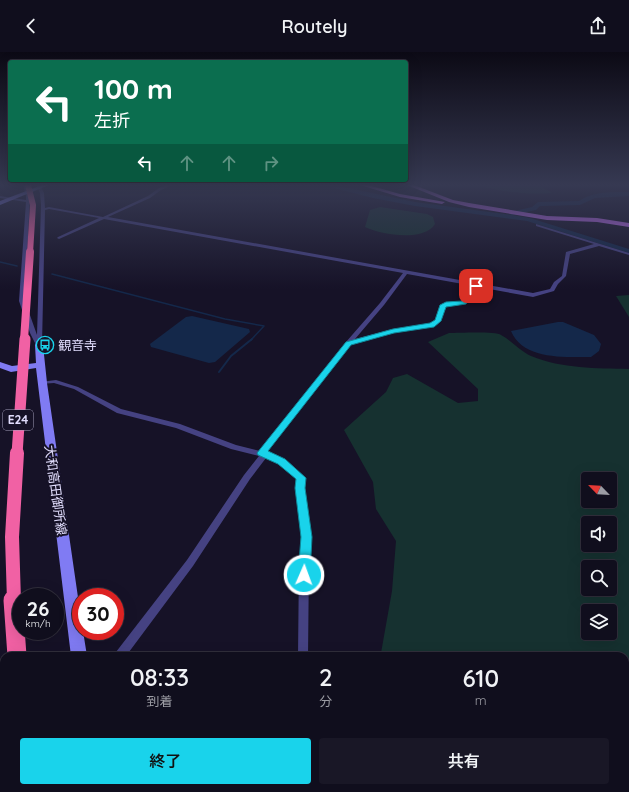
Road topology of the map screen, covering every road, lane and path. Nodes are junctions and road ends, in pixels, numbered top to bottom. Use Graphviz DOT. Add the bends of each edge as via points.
graph roads {
  1 [pos="27,220"];
  2 [pos="32,220"];
  3 [pos="43,220"];
  4 [pos="99,220"];
  5 [pos="117,220"];
  6 [pos="546,220"];
  7 [pos="629,225"];
  8 [pos="59,238"];
  9 [pos="597,245"];
  10 [pos="629,254"];
  11 [pos="405,273"];
  12 [pos="476,286"];
  13 [pos="348,343"];
  14 [pos="39,345"];
  15 [pos="40,365"];
  16 [pos="0,366"];
  17 [pos="42,383"];
  18 [pos="263,453"];
  19 [pos="17,652"];
  20 [pos="78,652"];
  21 [pos="123,652"];
  22 [pos="303,652"];
  1 -- 14 [label="street" via="22,301"];
  2 -- 19 [label="highway, E24, bridge" via="12,537"];
  3 -- 14 [label="street"];
  4 -- 8 [label="street"];
  5 -- 11 [label="street"];
  6 -- 7 [label="main road" via="597,220"];
  6 -- 9 [label="street" via="538,225"];
  9 -- 10 [label="street"];
  9 -- 12 [label="street" via="568,254 564,276 549,292 533,295"];
  11 -- 12 [label="street"];
  11 -- 13 [label="street"];
  12 -- 13 [label="street" via="464,303 443,306 438,321 432,325 393,331"];
  13 -- 18 [label="street"];
  14 -- 15 [label="main road, 大和高田御所線"];
  15 -- 16 [label="main road" via="11,369"];
  15 -- 17 [label="main road, 大和高田御所線"];
  17 -- 18 [label="street" via="54,381 76,388 119,411 178,426 234,447"];
  17 -- 20 [label="main road, 大和高田御所線"];
  18 -- 21 [label="street" via="190,563"];
  18 -- 22 [label="street" via="282,461 301,478 306,537"];
}
